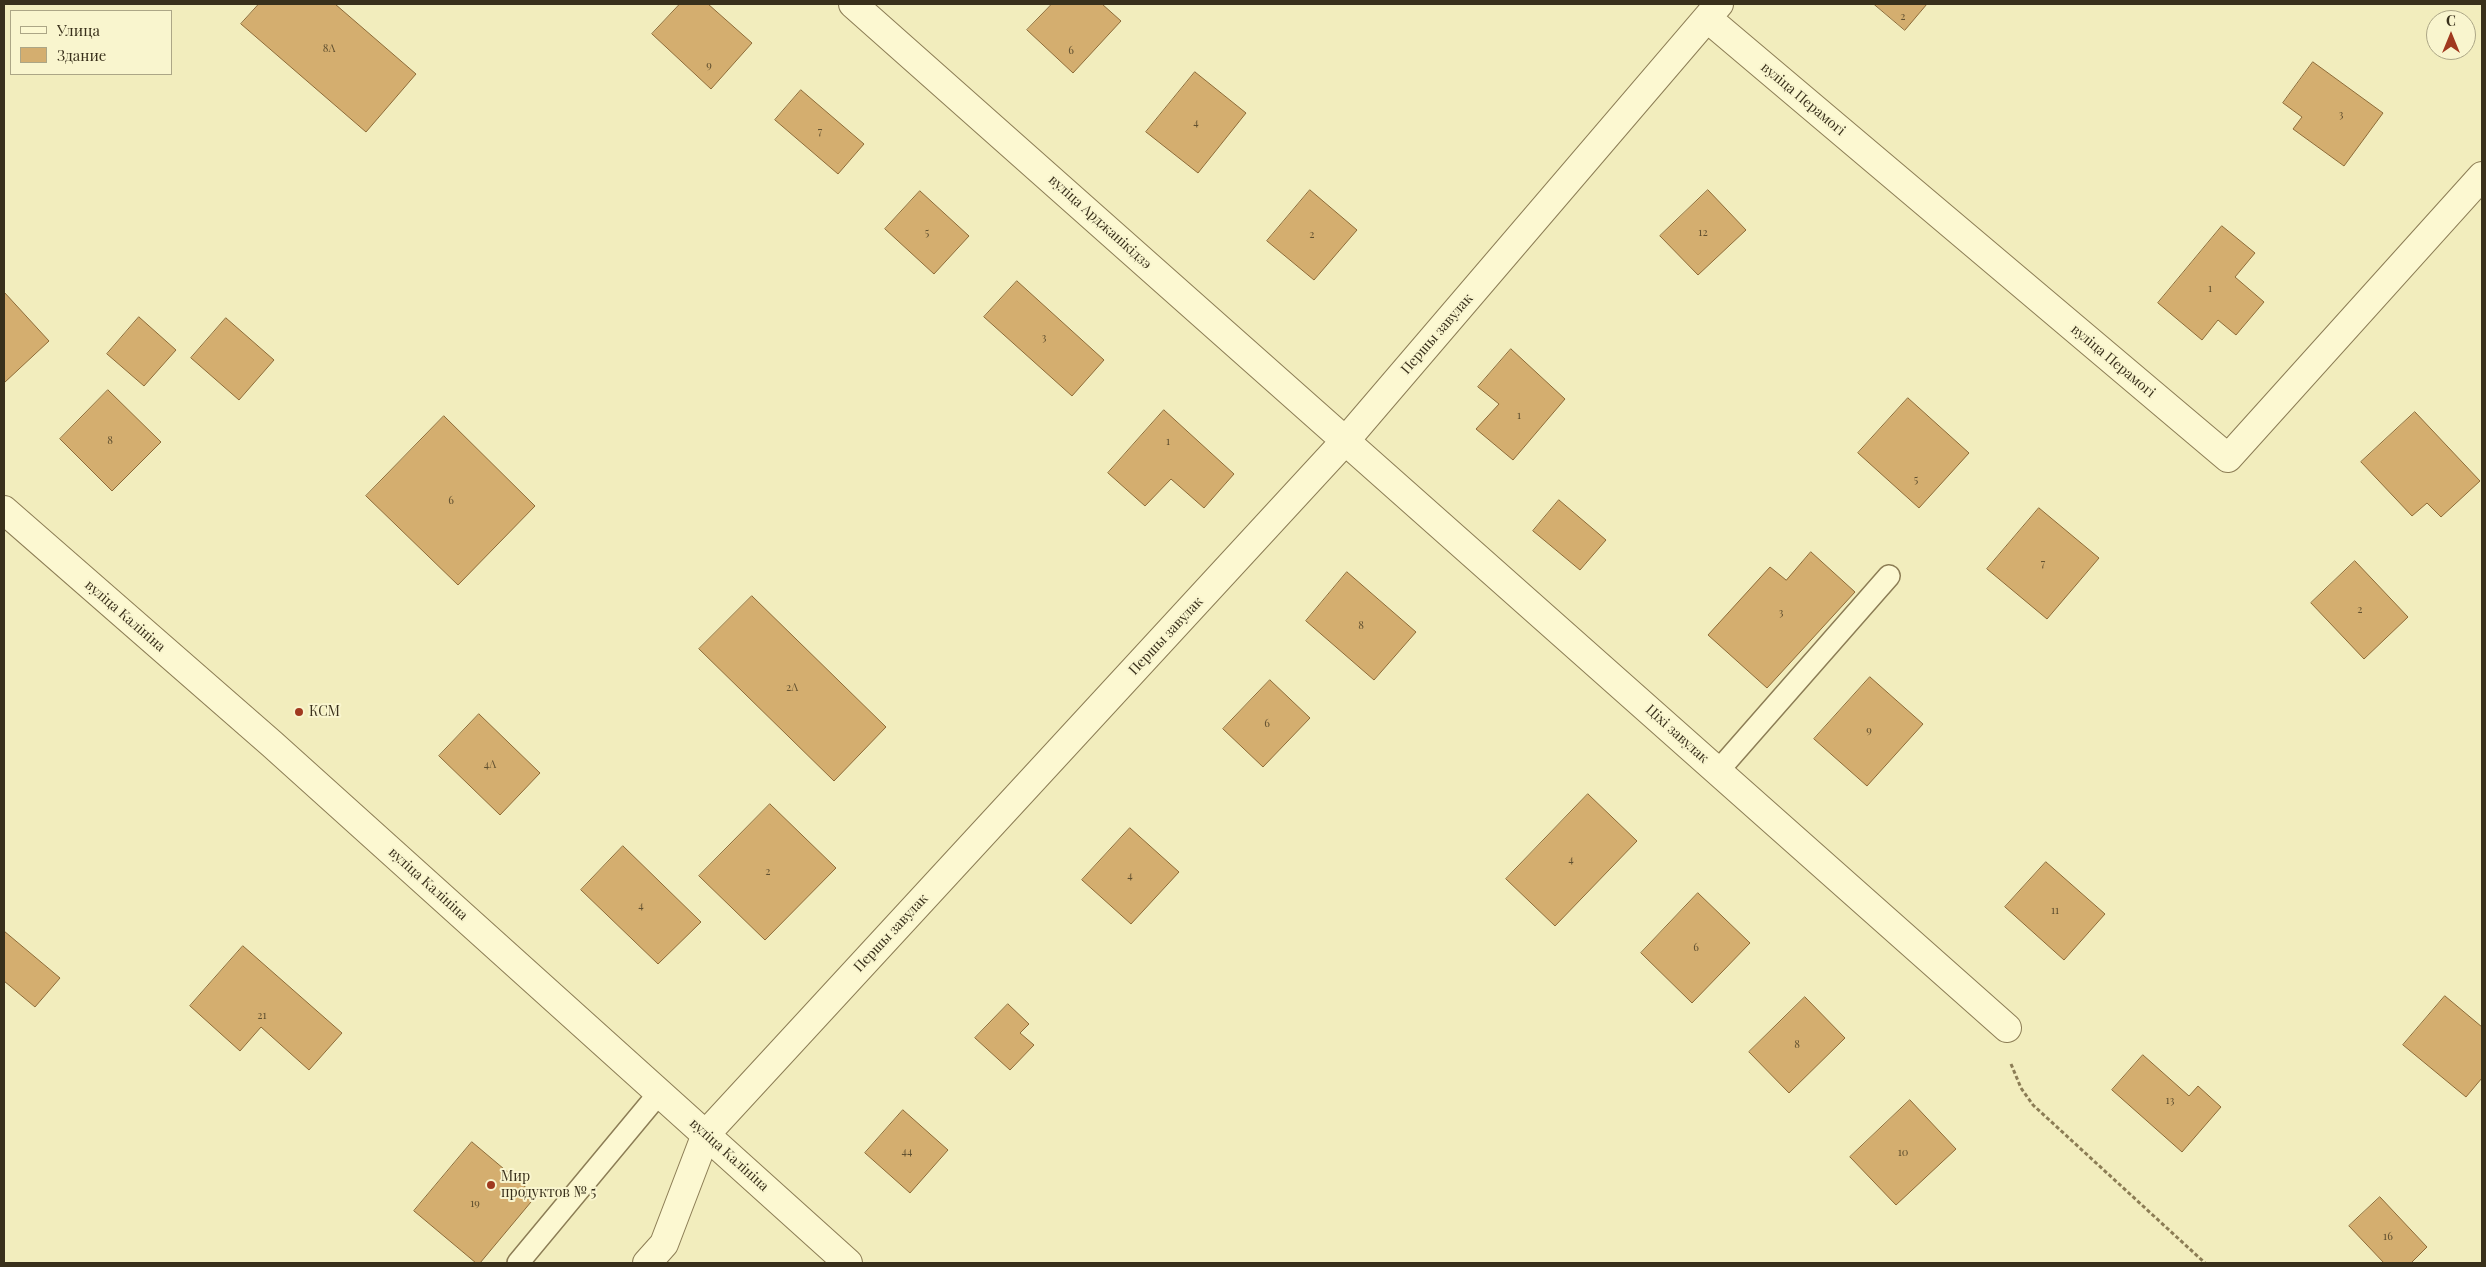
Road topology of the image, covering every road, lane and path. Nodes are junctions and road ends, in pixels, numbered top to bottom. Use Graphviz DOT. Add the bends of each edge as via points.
graph roads {
  1 [pos="853,4"];
  2 [pos="1713,11"];
  3 [pos="2482,176"];
  4 [pos="1346,440"];
  5 [pos="4,510"];
  6 [pos="1889,576"];
  7 [pos="1718,771"];
  8 [pos="2007,1028"];
  9 [pos="660,1092"];
  10 [pos="706,1134"];
  11 [pos="518,1263"];
  12 [pos="647,1263"];
  13 [pos="848,1263"];
  14 [pos="2205,1263"];
  1 -- 4 [label="street, вуліца Арджанікідзэ"];
  2 -- 3 [label="street, вуліца Перамогі" via="2228,458"];
  2 -- 4 [label="street, Першы завулак"];
  4 -- 7 [label="street, Ціхі завулак"];
  4 -- 10 [label="street, Першы завулак"];
  5 -- 9 [label="street, вуліца Калініна" via="272,744"];
  6 -- 7 [label="lane"];
  7 -- 8 [label="street, Ціхі завулак"];
  8 -- 14 [label="path" via="2011,1062 2021,1088 2033,1105"];
  9 -- 10 [label="street, вуліца Калініна"];
  9 -- 11 [label="lane"];
  10 -- 12 [label="street, Першы завулак" via="664,1244"];
  10 -- 13 [label="street, вуліца Калініна"];
}
